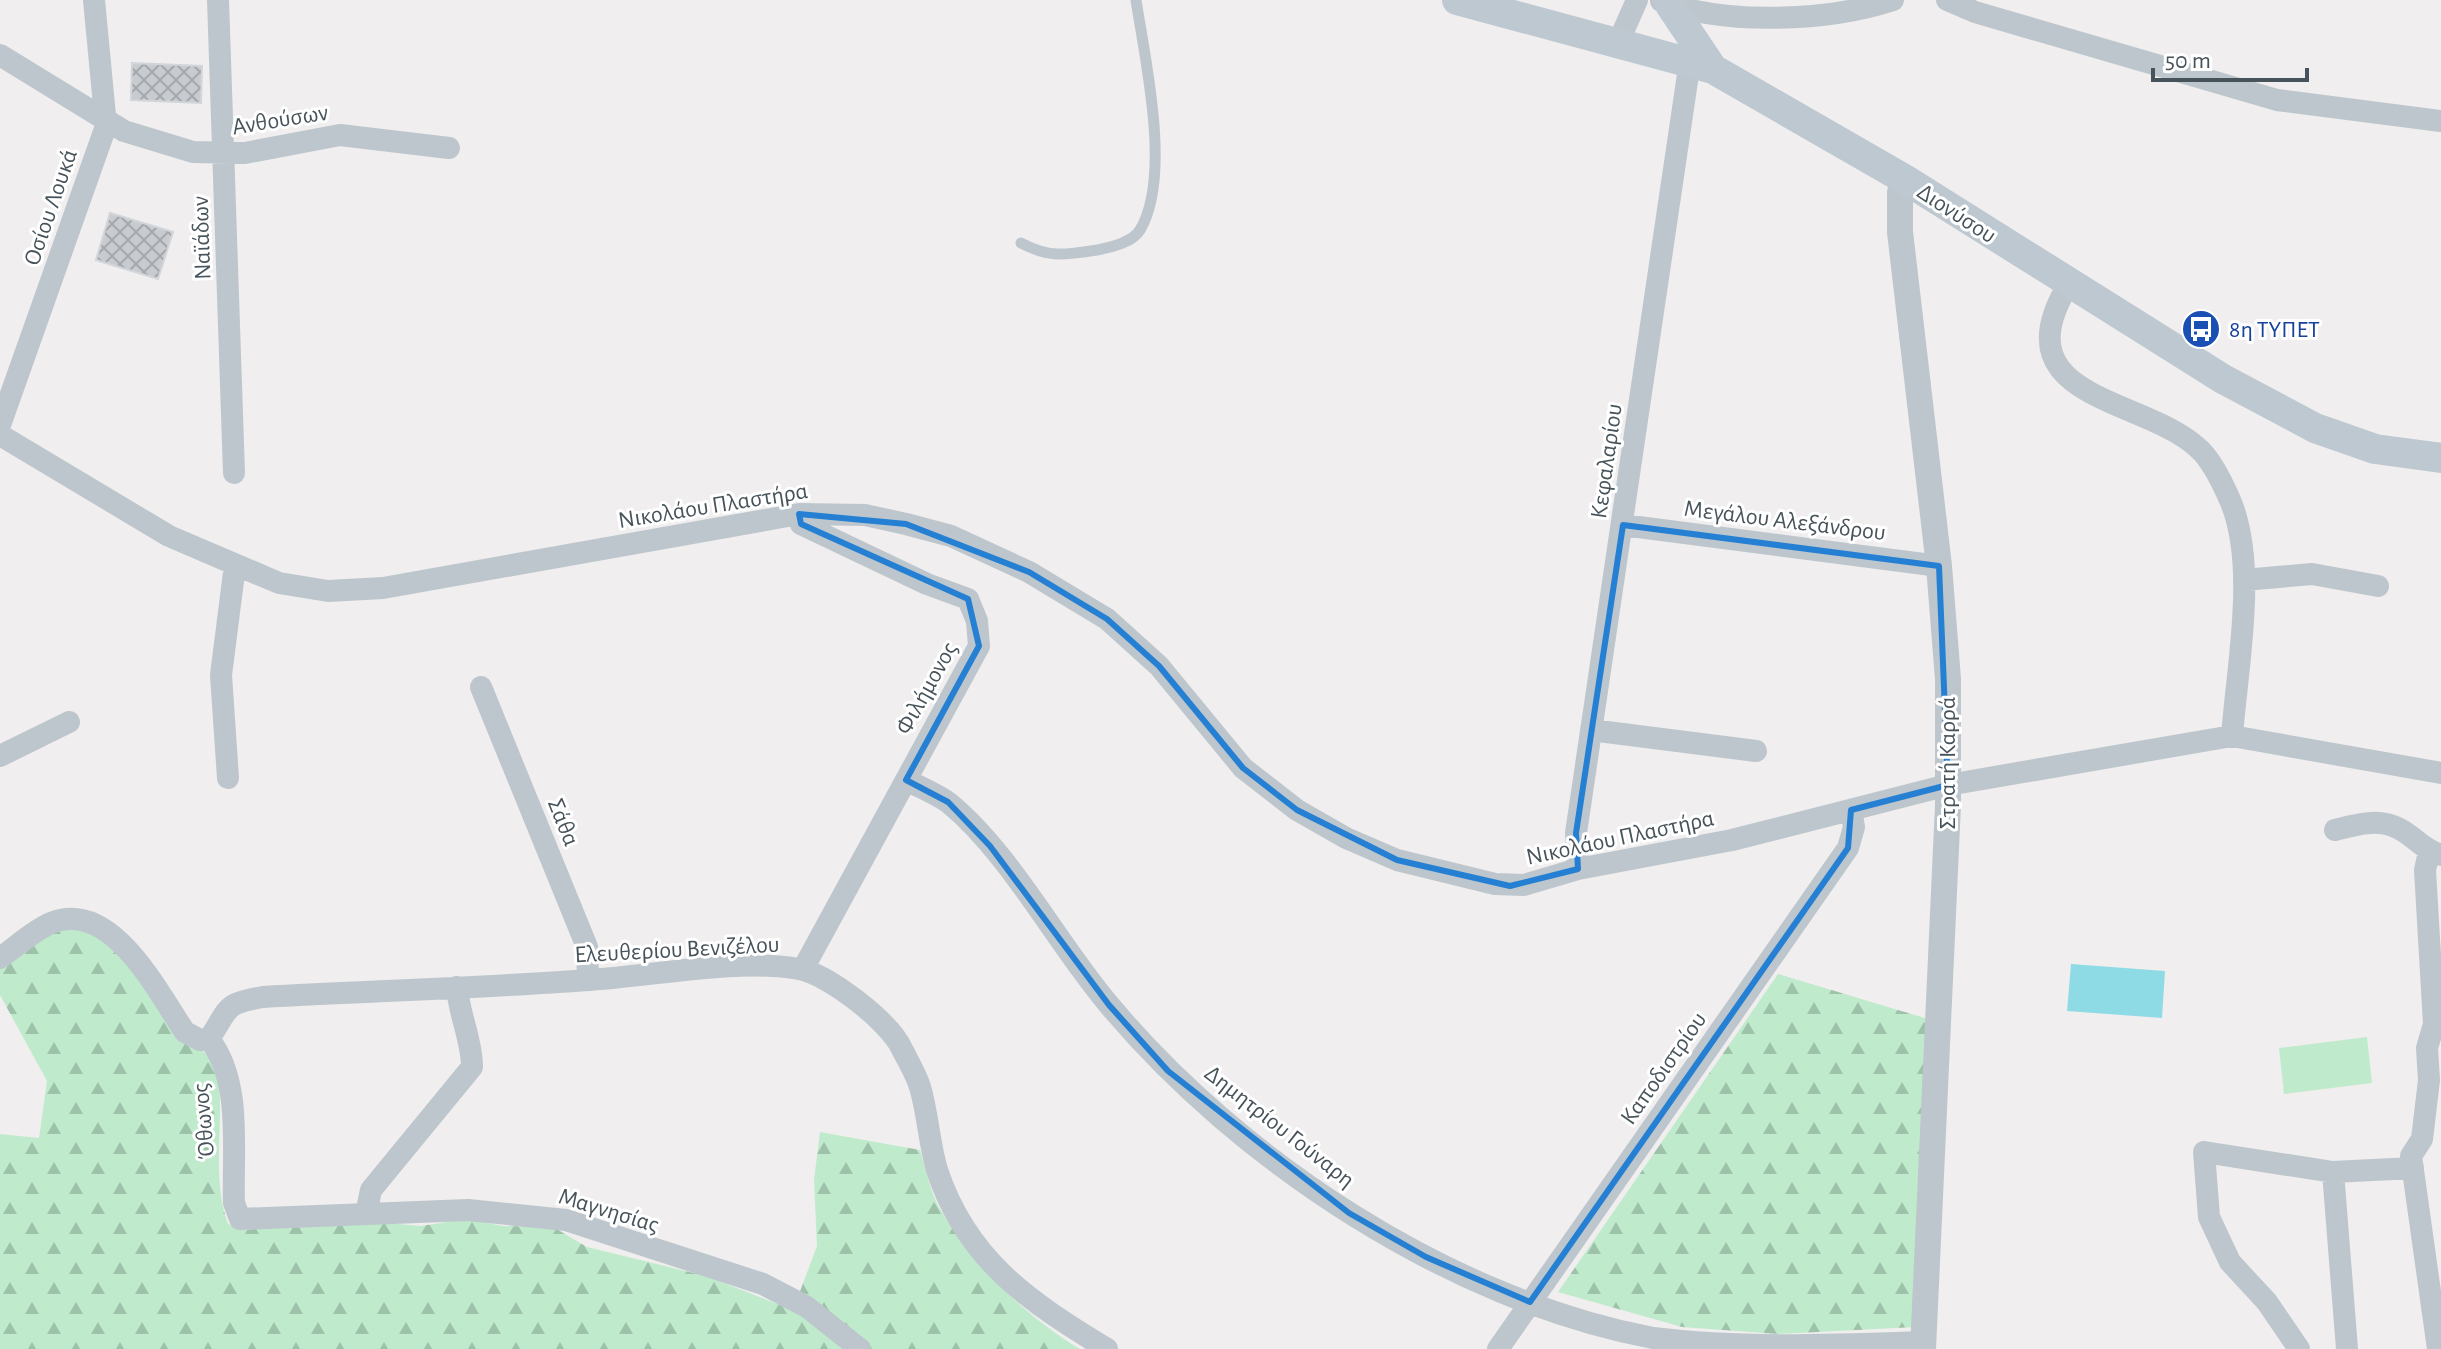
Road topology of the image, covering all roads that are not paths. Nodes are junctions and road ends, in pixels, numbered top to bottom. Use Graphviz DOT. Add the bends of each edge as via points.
graph roads {
  1 [pos="94,0"];
  2 [pos="218,0"];
  3 [pos="1136,0"];
  4 [pos="1637,0"];
  5 [pos="1893,0"];
  6 [pos="1947,0"];
  7 [pos="1481,2"];
  8 [pos="1664,2"];
  9 [pos="1618,43"];
  10 [pos="0,55"];
  11 [pos="1702,65"];
  12 [pos="107,120"];
  13 [pos="2441,121"];
  14 [pos="449,148"];
  15 [pos="224,154"];
  16 [pos="1906,180"];
  17 [pos="1021,243"];
  18 [pos="2068,285"];
  19 [pos="0,425"];
  20 [pos="0,435"];
  21 [pos="2441,458"];
  22 [pos="234,473"];
  23 [pos="799,514"];
  24 [pos="1623,525"];
  25 [pos="235,565"];
  26 [pos="1939,566"];
  27 [pos="2244,580"];
  28 [pos="2378,586"];
  29 [pos="481,687"];
  30 [pos="69,722"];
  31 [pos="1591,730"];
  32 [pos="2232,736"];
  33 [pos="1756,751"];
  34 [pos="0,756"];
  35 [pos="2441,773"];
  36 [pos="228,778"];
  37 [pos="906,780"];
  38 [pos="1948,785"];
  39 [pos="1851,810"];
  40 [pos="2335,830"];
  41 [pos="2435,853"];
  42 [pos="1578,869"];
  43 [pos="0,958"];
  44 [pos="803,969"];
  45 [pos="588,980"];
  46 [pos="457,987"];
  47 [pos="209,1039"];
  48 [pos="2413,1168"];
  49 [pos="2333,1172"];
  50 [pos="234,1203"];
  51 [pos="366,1214"];
  52 [pos="1530,1302"];
  53 [pos="1923,1346"];
  54 [pos="860,1349"];
  55 [pos="1107,1349"];
  56 [pos="1498,1349"];
  57 [pos="2299,1349"];
  58 [pos="2347,1349"];
  59 [pos="2438,1349"];
  1 -- 12 [label="street, Οσίου Λουκά"];
  2 -- 15 [label="street, Ναϊάδων"];
  3 -- 17 [label="lane" via="1156,145 1151,197 1139,232 1115,246 1077,253 1044,255"];
  4 -- 9 [label="street"];
  5 -- 8 [label="street" via="1802,16 1737,15"];
  6 -- 13 [label="street" via="2277,100"];
  7 -- 9 [label="main road, Διονύσου"];
  8 -- 11 [label="main road"];
  9 -- 11 [label="main road, Διονύσου"];
  10 -- 12 [label="street, Ανθούσων"];
  11 -- 16 [label="main road, Διονύσου"];
  11 -- 24 [label="street, Κεφαλαρίου"];
  12 -- 15 [label="street, Ανθούσων" via="169,146"];
  12 -- 19 [label="street, Οσίου Λουκά"];
  14 -- 15 [label="street, Ανθούσων" via="340,135"];
  15 -- 22 [label="street, Ναϊάδων"];
  16 -- 18 [label="main road, Διονύσου"];
  16 -- 26 [label="street, Στρατή Καρρά" via="1900,192 1900,232"];
  18 -- 21 [label="main road, Διονύσου" via="2315,428 2375,449"];
  18 -- 27 [label="street" via="2052,333 2060,374 2198,447 2230,499"];
  20 -- 25 [label="street, Νικολάου Πλαστήρα" via="169,536"];
  23 -- 25 [label="street, Νικολάου Πλαστήρα" via="383,588 328,591 279,583"];
  23 -- 37 [label="street, Φιλήμονος" via="801,524 968,599 977,621 979,646"];
  23 -- 42 [label="street, Νικολάου Πλαστήρα" via="865,515 906,524 951,536 1029,572 1107,619 1159,666 1243,768 1297,810 1346,838 1418,867 1495,884 1524,885"];
  24 -- 26 [label="street, Μεγάλου Αλεξάνδρου"];
  24 -- 31 [label="street, Κεφαλαρίου"];
  25 -- 36 [label="street" via="221,675"];
  26 -- 38 [label="street, Στρατή Καρρά" via="1948,679"];
  27 -- 28 [label="street" via="2312,574"];
  27 -- 32 [label="street"];
  29 -- 45 [label="street, Σάθα" via="587,947"];
  30 -- 34 [label="street"];
  31 -- 33 [label="street"];
  31 -- 42 [label="street, Κεφαλαρίου" via="1576,833"];
  32 -- 35 [label="street, Νικολάου Πλαστήρα"];
  32 -- 38 [label="street, Νικολάου Πλαστήρα"];
  37 -- 44 [label="street, Φιλήμονος"];
  37 -- 52 [label="street, Δημητρίου Γούναρη" via="948,802 990,846 1109,1005 1168,1071 1216,1112 1349,1213 1426,1257"];
  38 -- 39 [label="street, Νικολάου Πλαστήρα"];
  38 -- 53 [label="street, Στρατή Καρρά"];
  39 -- 42 [label="street, Νικολάου Πλαστήρα" via="1732,840"];
  39 -- 52 [label="street, Καποδιστρίου" via="1854,827 1848,848"];
  40 -- 41 [label="street" via="2387,822"];
  41 -- 48 [label="street" via="2425,870 2434,1024 2427,1048 2422,1139 2411,1156"];
  43 -- 47 [label="street" via="51,923 75,918 94,924 125,944 185,1032"];
  44 -- 45 [label="street, Ελευθερίου Βενιζέλου" via="766,965"];
  44 -- 55 [label="street, Ελευθερίου Βενιζέλου" via="871,1013 900,1044 920,1087 948,1200 987,1261 1031,1303"];
  45 -- 46 [label="street, Ελευθερίου Βενιζέλου"];
  46 -- 47 [label="street, Ελευθερίου Βενιζέλου" via="241,1001 225,1009"];
  46 -- 51 [label="street" via="472,1067 371,1190"];
  47 -- 50 [label="street, Όθωνος" via="219,1051 229,1083"];
  48 -- 49 [label="street"];
  48 -- 59 [label="street"];
  49 -- 57 [label="street" via="2204,1152 2209,1217 2230,1262 2267,1302"];
  49 -- 58 [label="street"];
  50 -- 51 [label="street, Μαγνησίας" via="236,1214 246,1221"];
  51 -- 54 [label="street, Μαγνησίας" via="468,1210 566,1220 763,1284 807,1307"];
  52 -- 53 [label="street, Δημητρίου Γούναρη" via="1653,1338 1773,1347"];
  52 -- 56 [label="street, Καποδιστρίου"];
}
